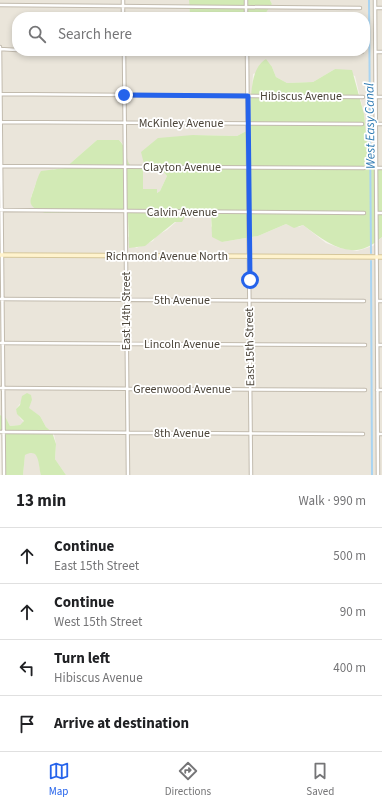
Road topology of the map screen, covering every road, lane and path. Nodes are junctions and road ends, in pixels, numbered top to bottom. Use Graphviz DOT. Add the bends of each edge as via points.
graph roads {
  1 [pos="123,0"];
  2 [pos="246,0"];
  3 [pos="375,0"];
  4 [pos="0,5"];
  5 [pos="123,6"];
  6 [pos="246,7"];
  7 [pos="360,8"];
  8 [pos="375,8"];
  9 [pos="382,8"];
  10 [pos="123,12"];
  11 [pos="246,12"];
  12 [pos="0,48"];
  13 [pos="12,49"];
  14 [pos="376,52"];
  15 [pos="382,52"];
  16 [pos="124,56"];
  17 [pos="247,56"];
  18 [pos="0,94"];
  19 [pos="124,95"];
  20 [pos="248,96"];
  21 [pos="363,96"];
  22 [pos="376,97"];
  23 [pos="382,97"];
  24 [pos="0,122"];
  25 [pos="125,122"];
  26 [pos="248,123"];
  27 [pos="362,124"];
  28 [pos="376,124"];
  29 [pos="382,124"];
  30 [pos="1,166"];
  31 [pos="125,167"];
  32 [pos="249,168"];
  33 [pos="364,168"];
  34 [pos="377,168"];
  35 [pos="382,168"];
  36 [pos="1,210"];
  37 [pos="126,211"];
  38 [pos="249,212"];
  39 [pos="364,212"];
  40 [pos="377,213"];
  41 [pos="382,213"];
  42 [pos="1,255"];
  43 [pos="126,255"];
  44 [pos="249,256"];
  45 [pos="377,257"];
  46 [pos="382,257"];
  47 [pos="1,299"];
  48 [pos="126,300"];
  49 [pos="250,300"];
  50 [pos="364,301"];
  51 [pos="377,301"];
  52 [pos="382,301"];
  53 [pos="2,343"];
  54 [pos="127,344"];
  55 [pos="250,345"];
  56 [pos="365,345"];
  57 [pos="377,345"];
  58 [pos="382,346"];
  59 [pos="2,388"];
  60 [pos="127,388"];
  61 [pos="251,389"];
  62 [pos="365,390"];
  63 [pos="378,390"];
  64 [pos="382,390"];
  65 [pos="0,432"];
  66 [pos="4,432"];
  67 [pos="127,433"];
  68 [pos="251,434"];
  69 [pos="363,434"];
  70 [pos="378,434"];
  71 [pos="382,434"];
  72 [pos="4,475"];
  73 [pos="128,475"];
  74 [pos="251,475"];
  75 [pos="378,475"];
  1 -- 5 [label="street"];
  2 -- 6 [label="street"];
  3 -- 8 [label="street"];
  4 -- 5 [label="street"];
  5 -- 6 [label="street"];
  5 -- 10 [label="street"];
  6 -- 7 [label="street"];
  6 -- 11 [label="street"];
  8 -- 9 [label="street"];
  8 -- 14 [label="street"];
  12 -- 13 [label="street"];
  12 -- 18 [label="street"];
  14 -- 15 [label="street"];
  14 -- 22 [label="street"];
  16 -- 19 [label="street, East 14th Street"];
  17 -- 20 [label="street, East 15th Street"];
  18 -- 19 [label="street, Hibiscus Avenue"];
  18 -- 24 [label="street"];
  19 -- 20 [label="street, Hibiscus Avenue"];
  19 -- 25 [label="street, East 14th Street"];
  20 -- 21 [label="street, Hibiscus Avenue"];
  20 -- 26 [label="street, East 15th Street"];
  22 -- 23 [label="street"];
  22 -- 28 [label="street"];
  24 -- 25 [label="street, McKinley Avenue"];
  24 -- 30 [label="street"];
  25 -- 26 [label="street, McKinley Avenue"];
  25 -- 31 [label="street, East 14th Street"];
  26 -- 27 [label="street, McKinley Avenue"];
  26 -- 32 [label="street, East 15th Street"];
  28 -- 29 [label="street"];
  28 -- 34 [label="street"];
  30 -- 31 [label="street, Clayton Avenue"];
  30 -- 36 [label="street"];
  31 -- 32 [label="street, Clayton Avenue"];
  31 -- 37 [label="street, East 14th Street"];
  32 -- 33 [label="street, Clayton Avenue"];
  32 -- 38 [label="street, East 15th Street"];
  34 -- 35 [label="street"];
  34 -- 40 [label="street"];
  36 -- 37 [label="street, Calvin Avenue"];
  36 -- 42 [label="street"];
  37 -- 38 [label="street, Calvin Avenue"];
  37 -- 43 [label="street, East 14th Street"];
  38 -- 39 [label="street, Calvin Avenue"];
  38 -- 44 [label="street, East 15th Street"];
  40 -- 41 [label="street"];
  40 -- 45 [label="street"];
  42 -- 43 [label="street, Richmond Avenue North"];
  42 -- 47 [label="street"];
  43 -- 44 [label="street, Richmond Avenue North"];
  43 -- 48 [label="street, East 14th Street"];
  44 -- 45 [label="street, Richmond Avenue North"];
  44 -- 49 [label="street, East 15th Street"];
  45 -- 46 [label="street, Richmond Avenue North"];
  45 -- 51 [label="street"];
  47 -- 48 [label="street, 5th Avenue"];
  47 -- 53 [label="street"];
  48 -- 49 [label="street, 5th Avenue"];
  48 -- 54 [label="street, East 14th Street"];
  49 -- 50 [label="street, 5th Avenue"];
  49 -- 55 [label="street, East 15th Street"];
  51 -- 52 [label="street"];
  51 -- 57 [label="street"];
  53 -- 54 [label="street, Lincoln Avenue"];
  53 -- 59 [label="street"];
  54 -- 55 [label="street, Lincoln Avenue"];
  54 -- 60 [label="street, East 14th Street"];
  55 -- 56 [label="street, Lincoln Avenue"];
  55 -- 61 [label="street, East 15th Street"];
  57 -- 58 [label="street"];
  57 -- 63 [label="street"];
  59 -- 60 [label="street, Greenwood Avenue"];
  59 -- 66 [label="street"];
  60 -- 61 [label="street, Greenwood Avenue"];
  60 -- 67 [label="street, East 14th Street"];
  61 -- 62 [label="street, Greenwood Avenue"];
  61 -- 68 [label="street, East 15th Street"];
  63 -- 64 [label="street"];
  63 -- 70 [label="street"];
  65 -- 66 [label="street, 8th Avenue"];
  66 -- 67 [label="street, 8th Avenue"];
  66 -- 72 [label="street"];
  67 -- 68 [label="street, 8th Avenue"];
  67 -- 73 [label="street, East 14th Street"];
  68 -- 69 [label="street, 8th Avenue"];
  68 -- 74 [label="street, East 15th Street"];
  70 -- 71 [label="street"];
  70 -- 75 [label="street"];
}
